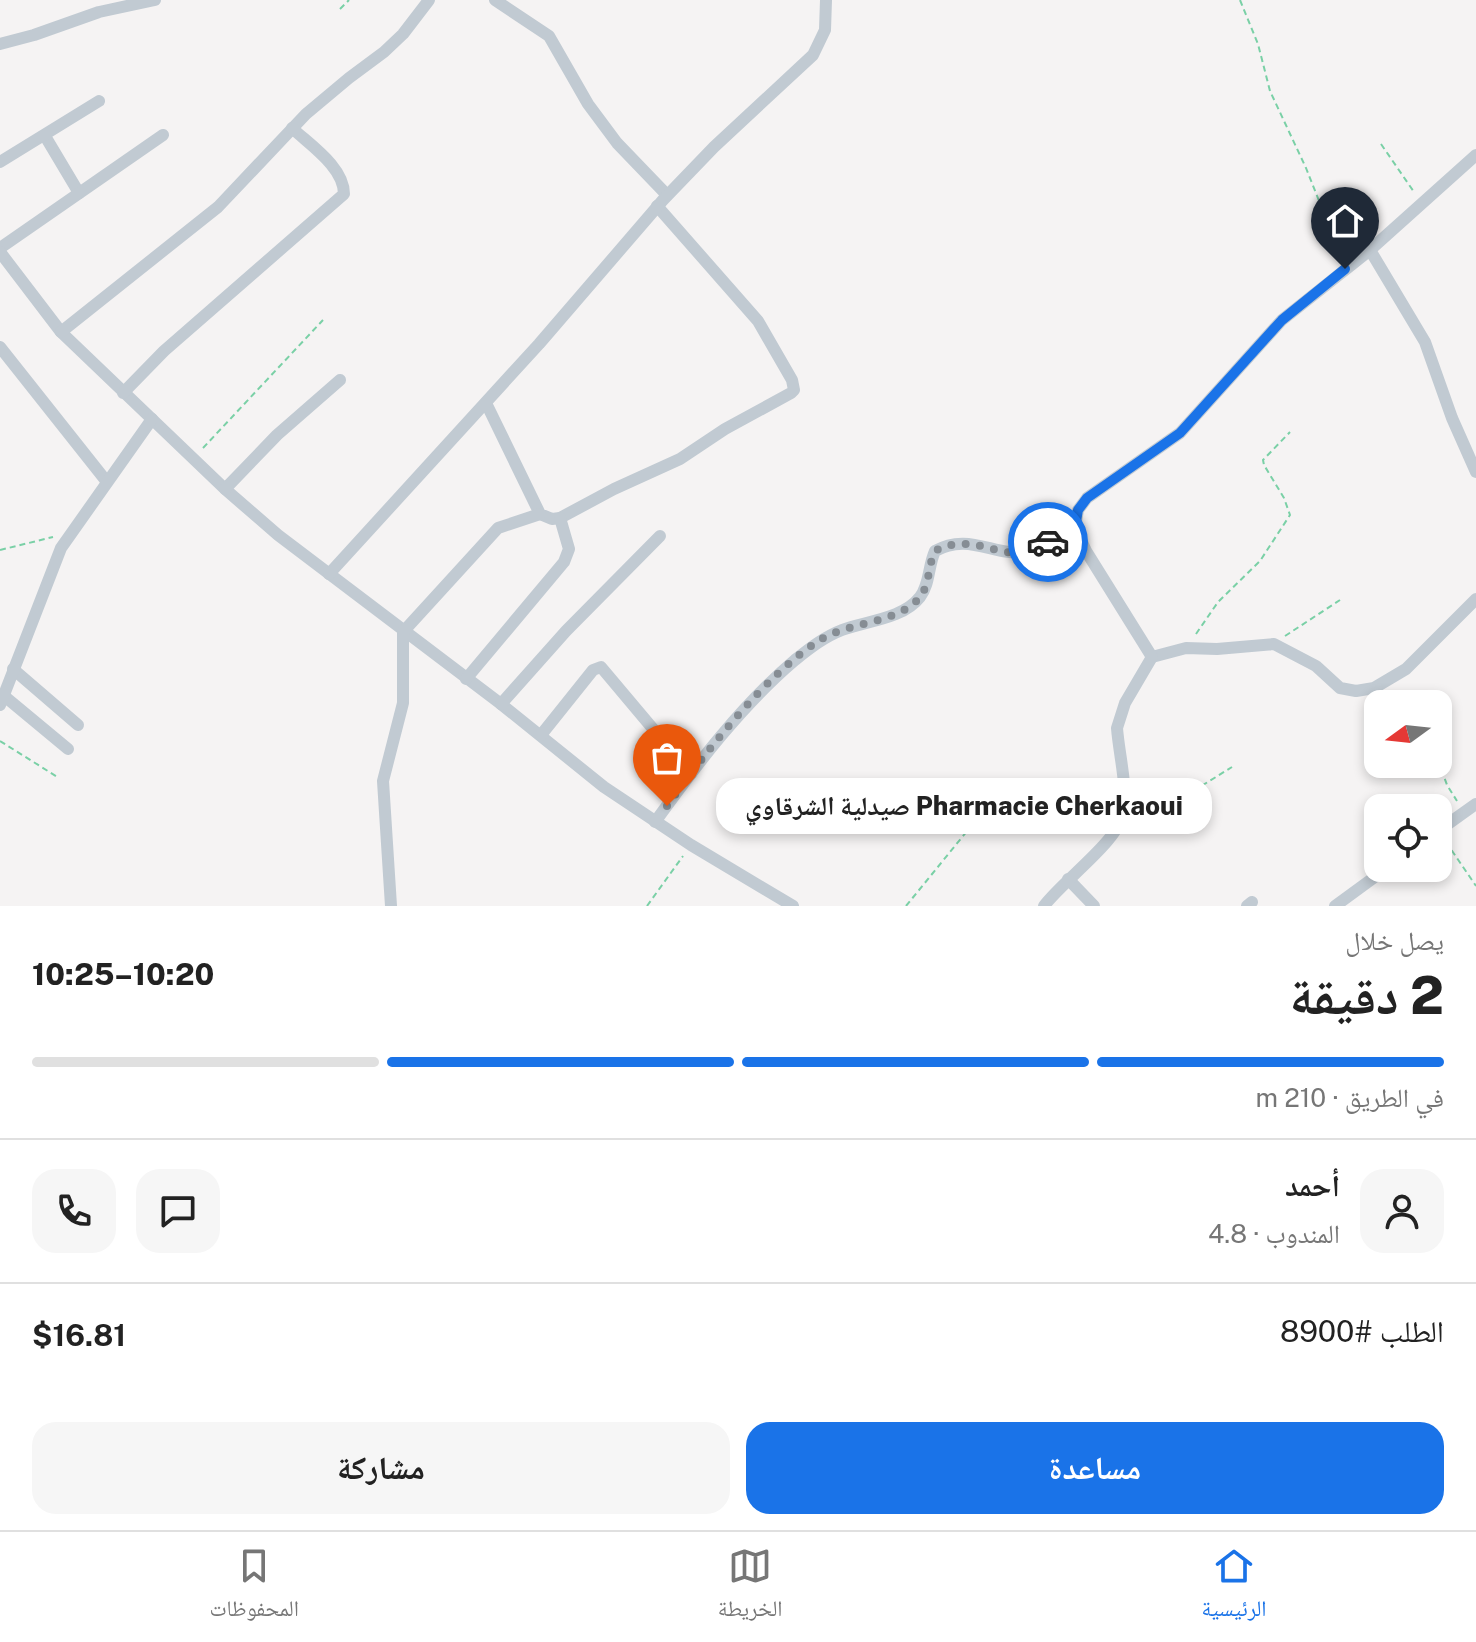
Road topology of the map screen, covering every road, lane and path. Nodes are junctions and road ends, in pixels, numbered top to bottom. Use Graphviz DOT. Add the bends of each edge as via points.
graph roads {
  1 [pos="155,0"];
  2 [pos="349,0"];
  3 [pos="429,0"];
  4 [pos="495,0"];
  5 [pos="826,0"];
  6 [pos="1240,0"];
  7 [pos="340,9"];
  8 [pos="0,44"];
  9 [pos="99,101"];
  10 [pos="292,128"];
  11 [pos="163,135"];
  12 [pos="45,136"];
  13 [pos="1381,144"];
  14 [pos="1476,155"];
  15 [pos="0,162"];
  16 [pos="79,193"];
  17 [pos="667,195"];
  18 [pos="1423,202"];
  19 [pos="657,206"];
  20 [pos="0,250"];
  21 [pos="1370,250"];
  22 [pos="323,320"];
  23 [pos="61,332"];
  24 [pos="0,347"];
  25 [pos="340,380"];
  26 [pos="123,393"];
  27 [pos="486,403"];
  28 [pos="152,419"];
  29 [pos="1290,432"];
  30 [pos="193,459"];
  31 [pos="1476,472"];
  32 [pos="107,482"];
  33 [pos="225,489"];
  34 [pos="540,514"];
  35 [pos="560,518"];
  36 [pos="1075,527"];
  37 [pos="70,533"];
  38 [pos="660,536"];
  39 [pos="0,550"];
  40 [pos="329,574"];
  41 [pos="1476,599"];
  42 [pos="1340,600"];
  43 [pos="403,632"];
  44 [pos="1274,644"];
  45 [pos="1186,648"];
  46 [pos="1152,657"];
  47 [pos="13,669"];
  48 [pos="466,679"];
  49 [pos="1,700"];
  50 [pos="501,704"];
  51 [pos="78,725"];
  52 [pos="541,735"];
  53 [pos="0,741"];
  54 [pos="68,749"];
  55 [pos="1232,767"];
  56 [pos="691,774"];
  57 [pos="59,778"];
  58 [pos="1444,778"];
  59 [pos="1003,787"];
  60 [pos="1476,804"];
  61 [pos="1464,812"];
  62 [pos="1452,821"];
  63 [pos="655,822"];
  64 [pos="1117,832"];
  65 [pos="691,845"];
  66 [pos="1452,850"];
  67 [pos="1068,879"];
  68 [pos="1368,882"];
  69 [pos="1476,886"];
  70 [pos="391,906"];
  71 [pos="647,906"];
  72 [pos="793,906"];
  73 [pos="906,906"];
  74 [pos="1044,906"];
  75 [pos="1094,906"];
  76 [pos="1335,906"];
  1 -- 8 [label="street"];
  2 -- 7 [label="path"];
  3 -- 10 [label="street" via="384,52"];
  4 -- 17 [label="street" via="549,36 588,104"];
  5 -- 17 [label="street" via="825,30 813,55"];
  6 -- 21 [label="path" via="1270,91 1325,216"];
  9 -- 12 [label="street"];
  10 -- 23 [label="street" via="204,220"];
  10 -- 26 [label="street" via="331,164 344,194"];
  11 -- 16 [label="street"];
  12 -- 15 [label="street"];
  12 -- 16 [label="street"];
  13 -- 18 [label="path"];
  14 -- 18 [label="street"];
  16 -- 20 [label="street"];
  17 -- 19 [label="street"];
  18 -- 21 [label="street"];
  19 -- 27 [label="street"];
  19 -- 35 [label="street" via="758,321 794,390 680,459"];
  20 -- 23 [label="street"];
  21 -- 31 [label="street" via="1425,342"];
  21 -- 36 [label="street" via="1282,320 1180,433 1087,498"];
  22 -- 30 [label="path"];
  23 -- 26 [label="street"];
  24 -- 32 [label="street"];
  25 -- 33 [label="street"];
  26 -- 28 [label="street"];
  27 -- 34 [label="street"];
  27 -- 40 [label="street"];
  28 -- 30 [label="street"];
  28 -- 32 [label="street"];
  29 -- 45 [label="path" via="1263,460 1290,515 1260,561 1214,607"];
  30 -- 33 [label="street"];
  32 -- 37 [label="street"];
  33 -- 40 [label="street"];
  34 -- 35 [label="street"];
  34 -- 43 [label="street" via="498,528"];
  35 -- 48 [label="street" via="569,549 564,562"];
  36 -- 46 [label="street"];
  36 -- 56 [label="street" via="1031,551 953,542 935,551 925,588 911,606 820,640 748,704"];
  37 -- 39 [label="path"];
  37 -- 47 [label="street"];
  38 -- 50 [label="street"];
  40 -- 43 [label="street"];
  41 -- 44 [label="street" via="1406,669 1374,688 1340,688 1316,666"];
  42 -- 44 [label="path"];
  43 -- 48 [label="street"];
  43 -- 70 [label="street" via="403,703 383,781"];
  44 -- 45 [label="street"];
  45 -- 46 [label="street"];
  46 -- 64 [label="street" via="1117,728 1124,807"];
  47 -- 49 [label="street"];
  47 -- 51 [label="street"];
  48 -- 50 [label="street"];
  49 -- 54 [label="street"];
  50 -- 52 [label="street"];
  52 -- 56 [label="street" via="593,670 601,667"];
  52 -- 63 [label="street"];
  53 -- 57 [label="path"];
  55 -- 64 [label="path" via="1145,821"];
  56 -- 63 [label="street"];
  58 -- 61 [label="path"];
  59 -- 73 [label="path"];
  60 -- 61 [label="street"];
  61 -- 62 [label="street"];
  63 -- 65 [label="street"];
  64 -- 67 [label="street"];
  65 -- 71 [label="path"];
  65 -- 72 [label="street"];
  66 -- 69 [label="path"];
  67 -- 74 [label="street"];
  67 -- 75 [label="street"];
  68 -- 76 [label="street"];
}
